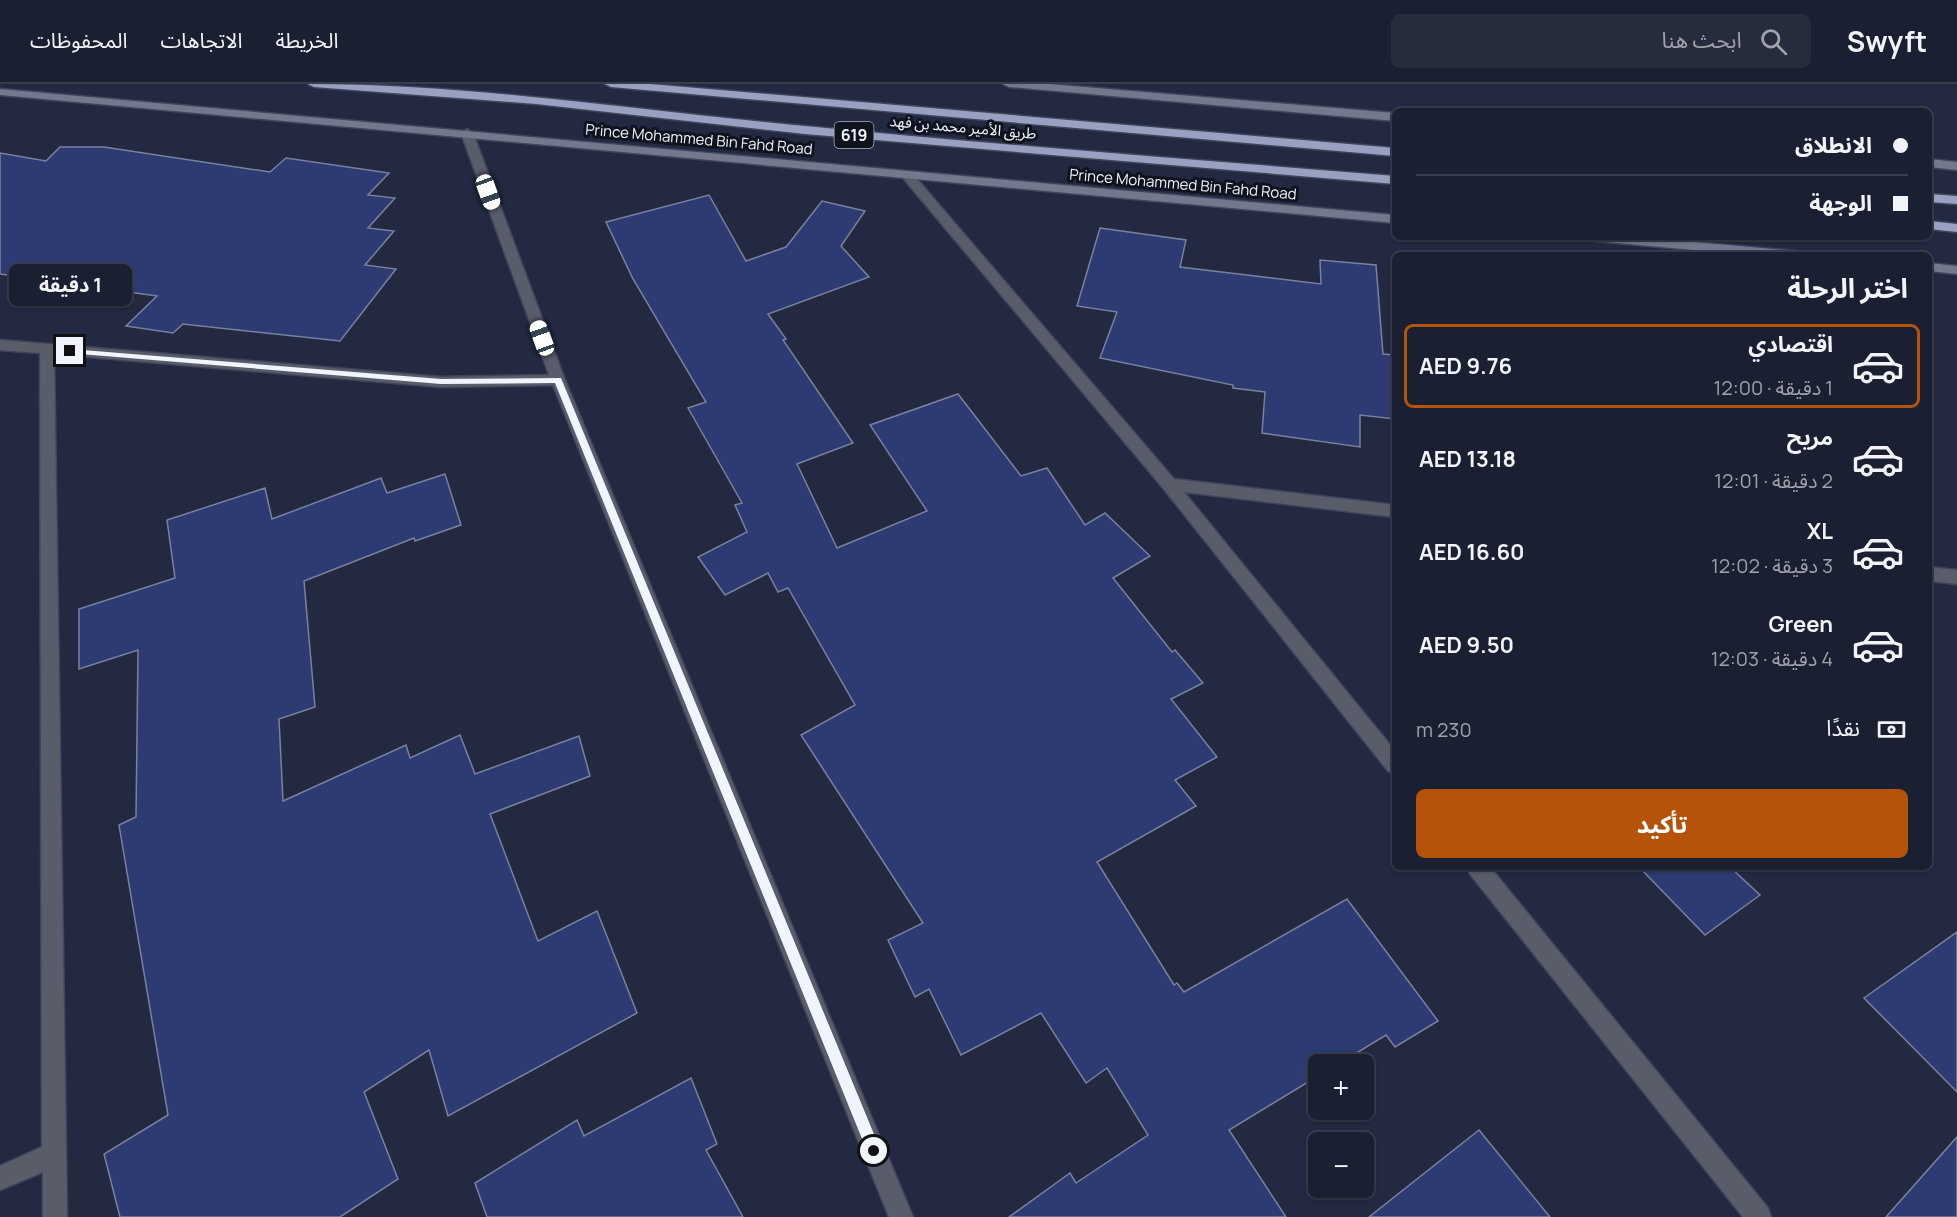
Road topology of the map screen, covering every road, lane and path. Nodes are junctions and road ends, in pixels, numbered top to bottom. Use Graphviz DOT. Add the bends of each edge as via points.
graph roads {
  1 [pos="314,84"];
  2 [pos="611,84"];
  3 [pos="1009,84"];
  4 [pos="0,92"];
  5 [pos="1392,117"];
  6 [pos="466,133"];
  7 [pos="1392,152"];
  8 [pos="1932,163"];
  9 [pos="1957,166"];
  10 [pos="907,175"];
  11 [pos="1392,180"];
  12 [pos="1932,198"];
  13 [pos="1957,200"];
  14 [pos="1392,219"];
  15 [pos="1932,225"];
  16 [pos="1957,228"];
  17 [pos="1628,240"];
  18 [pos="1762,252"];
  19 [pos="1932,267"];
  20 [pos="1957,270"];
  21 [pos="0,345"];
  22 [pos="47,350"];
  23 [pos="558,380"];
  24 [pos="1169,484"];
  25 [pos="1392,511"];
  26 [pos="1932,574"];
  27 [pos="1957,577"];
  28 [pos="1392,761"];
  29 [pos="1479,870"];
  30 [pos="55,1154"];
  31 [pos="0,1178"];
  32 [pos="55,1217"];
  33 [pos="901,1217"];
  34 [pos="1759,1217"];
  1 -- 11 [label="highway, طريق الأمير محمد بن فهد / 619"];
  2 -- 7 [label="highway, طريق الأمير محمد بن فهد / 619"];
  3 -- 5 [label="main road"];
  4 -- 6 [label="main road, Prince Mohammed Bin Fahd Road"];
  6 -- 10 [label="main road, Prince Mohammed Bin Fahd Road"];
  6 -- 23 [label="street"];
  8 -- 9 [label="main road"];
  10 -- 14 [label="main road, Prince Mohammed Bin Fahd Road"];
  10 -- 24 [label="street"];
  12 -- 13 [label="highway"];
  15 -- 16 [label="highway"];
  17 -- 18 [label="main road"];
  19 -- 20 [label="main road"];
  21 -- 22 [label="street"];
  22 -- 23 [label="street" via="441,382"];
  22 -- 30 [label="street"];
  23 -- 33 [label="street"];
  24 -- 25 [label="street"];
  24 -- 28 [label="street"];
  26 -- 27 [label="street"];
  29 -- 34 [label="street"];
  30 -- 31 [label="street"];
  30 -- 32 [label="street"];
}
